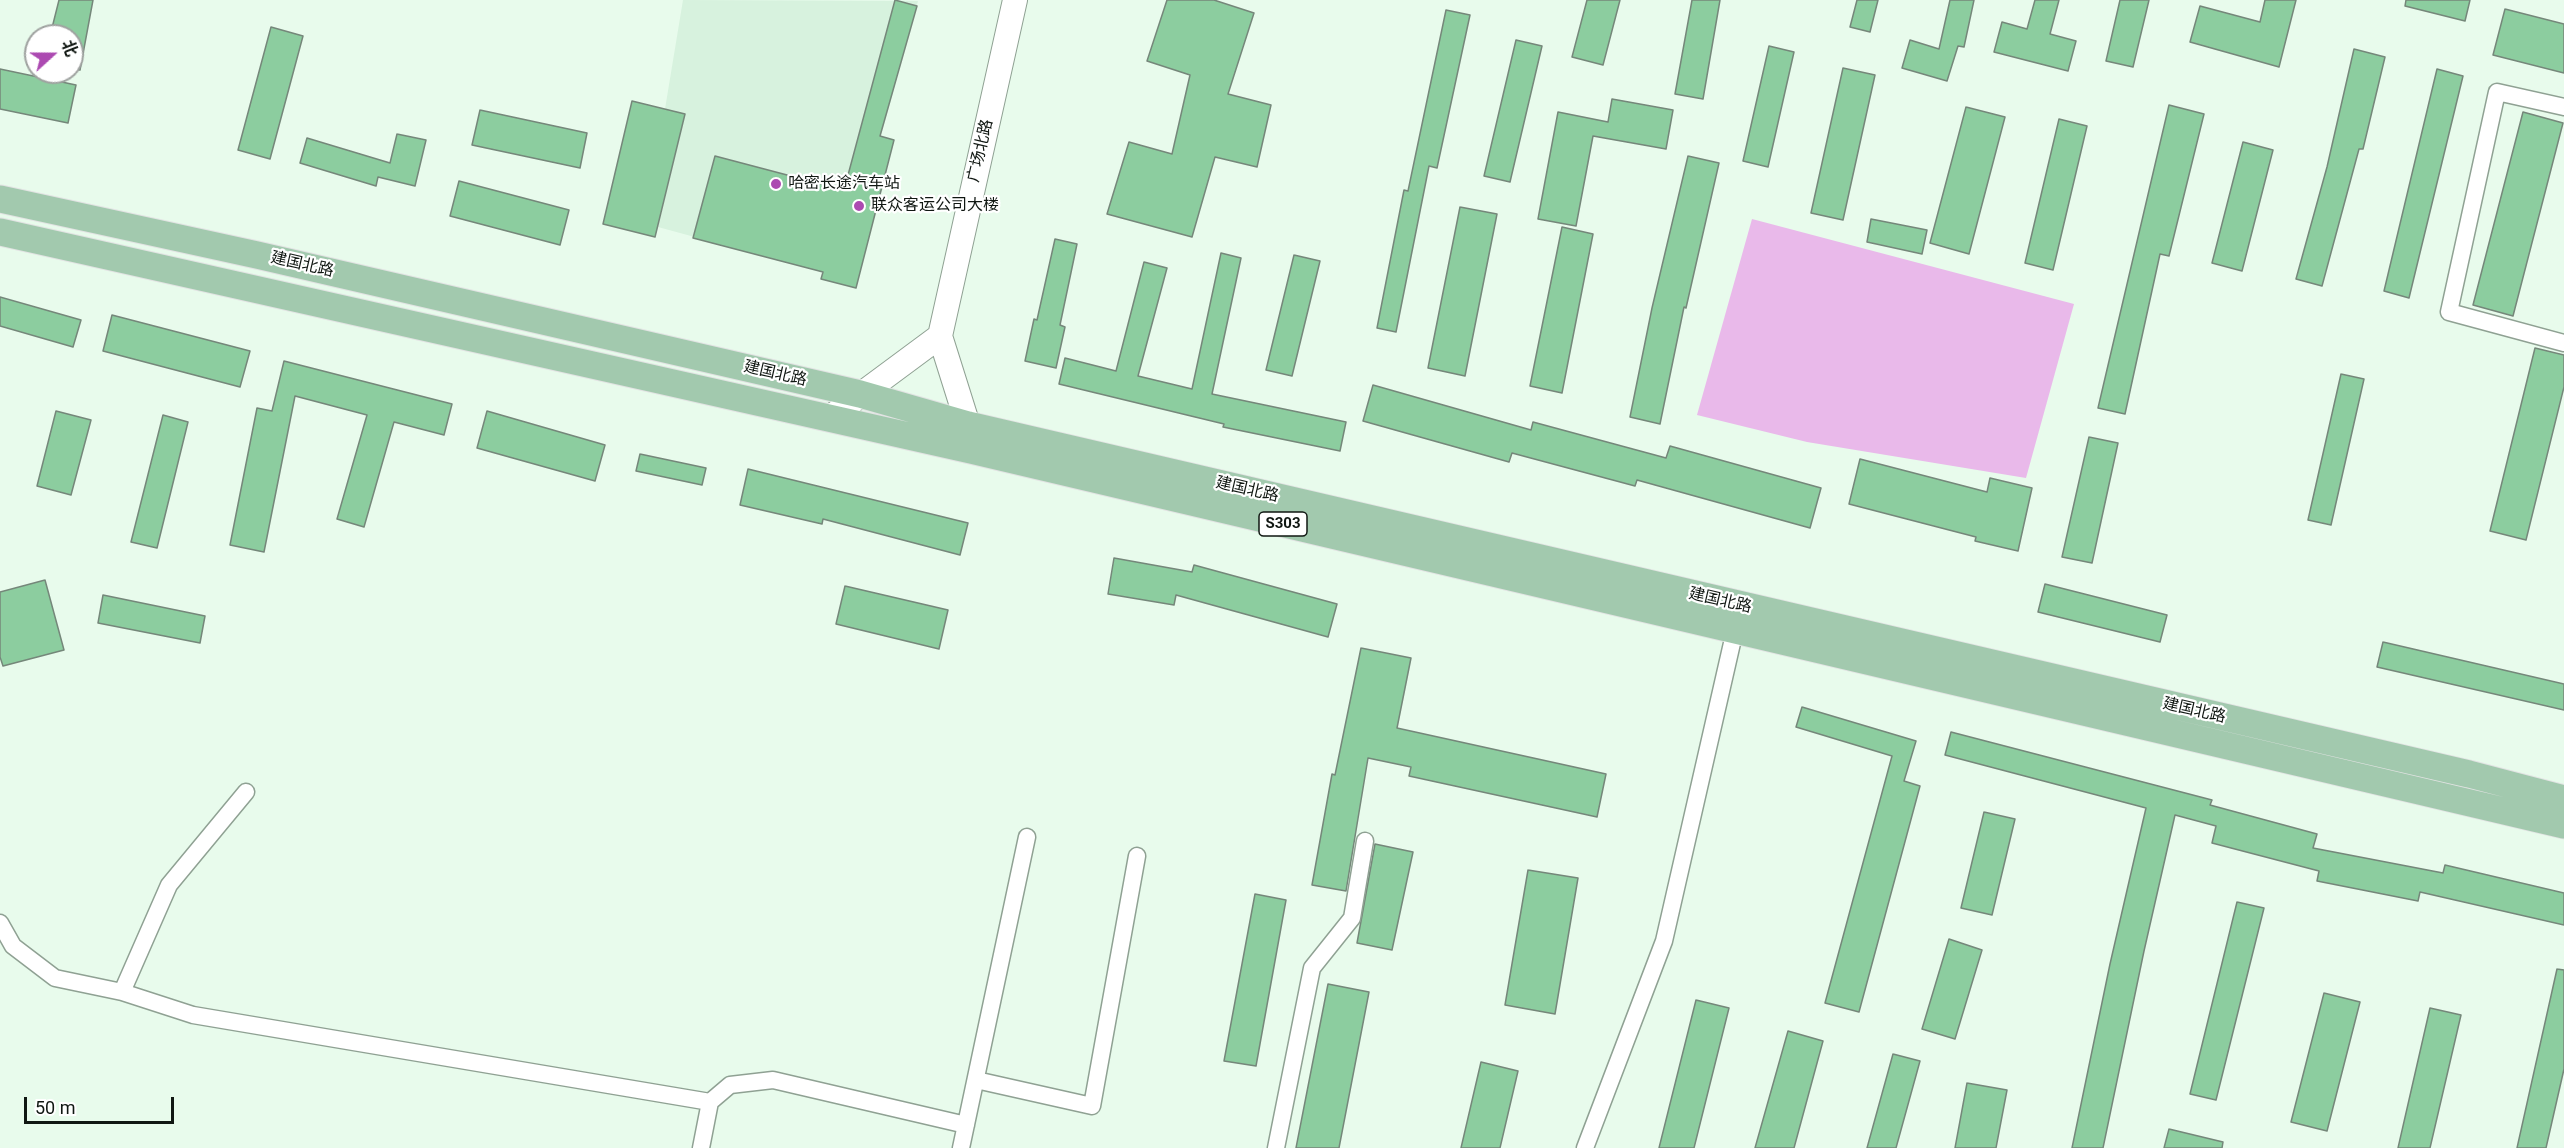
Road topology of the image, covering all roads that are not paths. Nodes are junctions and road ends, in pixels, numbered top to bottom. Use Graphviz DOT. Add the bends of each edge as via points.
graph roads {
  1 [pos="1015,0"];
  2 [pos="2564,107"];
  3 [pos="0,199"];
  4 [pos="0,232"];
  5 [pos="940,336"];
  6 [pos="2564,343"];
  7 [pos="860,394"];
  8 [pos="828,419"];
  9 [pos="969,437"];
  10 [pos="1735,630"];
  11 [pos="246,792"];
  12 [pos="2564,799"];
  13 [pos="2564,825"];
  14 [pos="1027,837"];
  15 [pos="1365,841"];
  16 [pos="1137,856"];
  17 [pos="0,924"];
  18 [pos="122,992"];
  19 [pos="976,1080"];
  20 [pos="710,1102"];
  21 [pos="966,1125"];
  22 [pos="701,1148"];
  23 [pos="961,1148"];
  24 [pos="1276,1148"];
  25 [pos="1585,1148"];
  1 -- 5 [label="main road, 广场北路"];
  2 -- 6 [label="street" via="2498,92 2448,312"];
  3 -- 7 [label="main road, 建国北路"];
  4 -- 8 [label="main road, 建国北路 / S303"];
  5 -- 7 [label="main road"];
  5 -- 9 [label="main road"];
  7 -- 8 [label="main road"];
  7 -- 9 [label="main road, 建国北路"];
  8 -- 9 [label="main road, 建国北路 / S303"];
  9 -- 10 [label="main road, 建国北路 / S303"];
  9 -- 12 [label="main road, 建国北路" via="2469,774"];
  10 -- 13 [label="main road, 建国北路 / S303"];
  10 -- 25 [label="street" via="1664,941"];
  11 -- 18 [label="street" via="169,885"];
  14 -- 19 [label="street"];
  15 -- 24 [label="street" via="1352,918 1312,968"];
  16 -- 19 [label="street" via="1092,1106"];
  17 -- 18 [label="street" via="13,946 55,978"];
  18 -- 20 [label="street" via="193,1015"];
  19 -- 21 [label="street"];
  20 -- 21 [label="street" via="730,1085 773,1080"];
  20 -- 22 [label="street"];
  21 -- 23 [label="street"];
}
